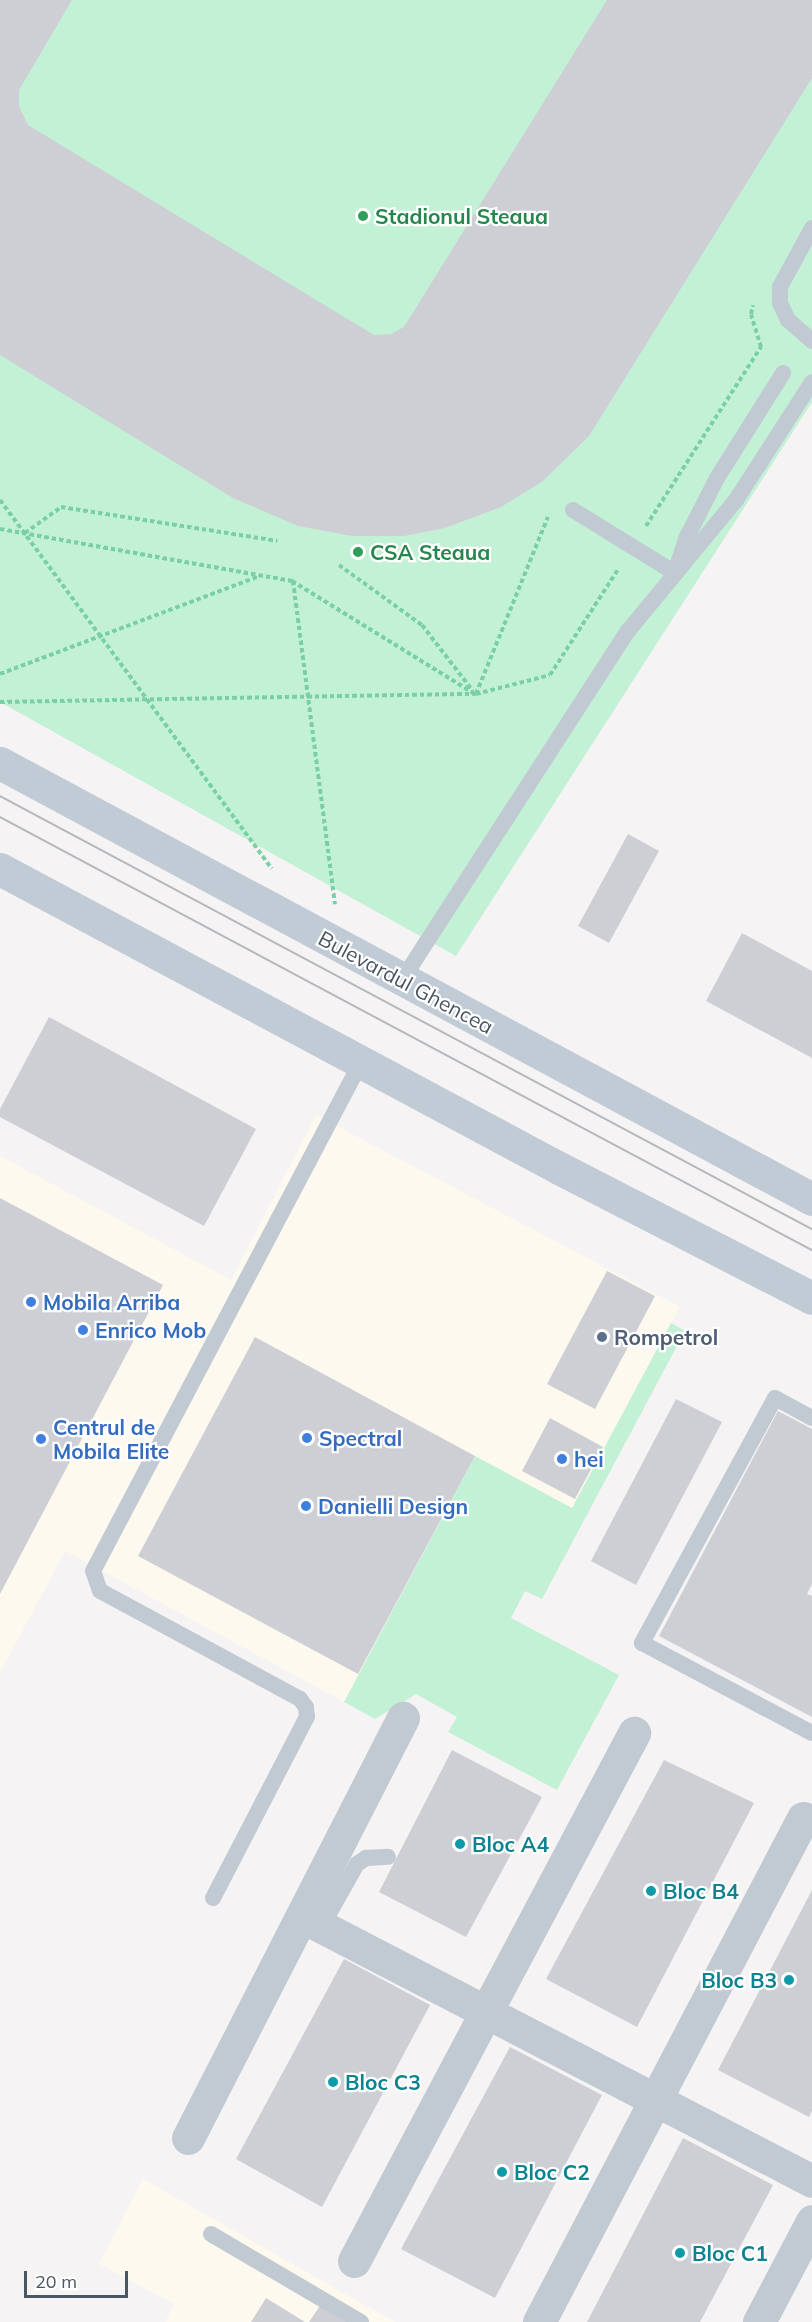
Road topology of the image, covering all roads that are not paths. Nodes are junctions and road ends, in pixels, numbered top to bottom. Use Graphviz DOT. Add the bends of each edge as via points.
graph roads {
  1 [pos="812,228"];
  2 [pos="812,341"];
  3 [pos="783,373"];
  4 [pos="812,382"];
  5 [pos="573,510"];
  6 [pos="675,573"];
  7 [pos="0,763"];
  8 [pos="0,869"];
  9 [pos="402,980"];
  10 [pos="361,1062"];
  11 [pos="812,1199"];
  12 [pos="812,1298"];
  13 [pos="812,1418"];
  14 [pos="403,1718"];
  15 [pos="634,1732"];
  16 [pos="812,1733"];
  17 [pos="803,1818"];
  18 [pos="387,1857"];
  19 [pos="213,1898"];
  20 [pos="313,1921"];
  21 [pos="486,2011"];
  22 [pos="655,2099"];
  23 [pos="188,2138"];
  24 [pos="812,2181"];
  25 [pos="812,2221"];
  26 [pos="211,2234"];
  27 [pos="354,2261"];
  28 [pos="361,2322"];
  29 [pos="538,2322"];
  30 [pos="759,2322"];
  1 -- 2 [label="lane" via="780,287 780,303 788,320"];
  3 -- 6 [label="lane" via="712,488 687,537"];
  4 -- 6 [label="lane" via="736,501"];
  5 -- 6 [label="lane"];
  6 -- 9 [label="lane" via="628,631"];
  7 -- 9 [label="main road, Bulevardul Ghencea"];
  8 -- 10 [label="main road"];
  9 -- 11 [label="main road, Bulevardul Ghencea"];
  10 -- 12 [label="main road"];
  10 -- 19 [label="lane" via="93,1571 100,1592 300,1699 306,1707 307,1717"];
  13 -- 16 [label="lane" via="775,1398 642,1643"];
  14 -- 20 [label="street"];
  15 -- 21 [label="street"];
  17 -- 22 [label="street"];
  18 -- 20 [label="lane" via="366,1858 357,1864"];
  20 -- 21 [label="street"];
  20 -- 23 [label="street"];
  21 -- 22 [label="street"];
  21 -- 27 [label="street"];
  22 -- 24 [label="street"];
  22 -- 29 [label="street"];
  25 -- 30 [label="street"];
  26 -- 28 [label="lane"];
}
